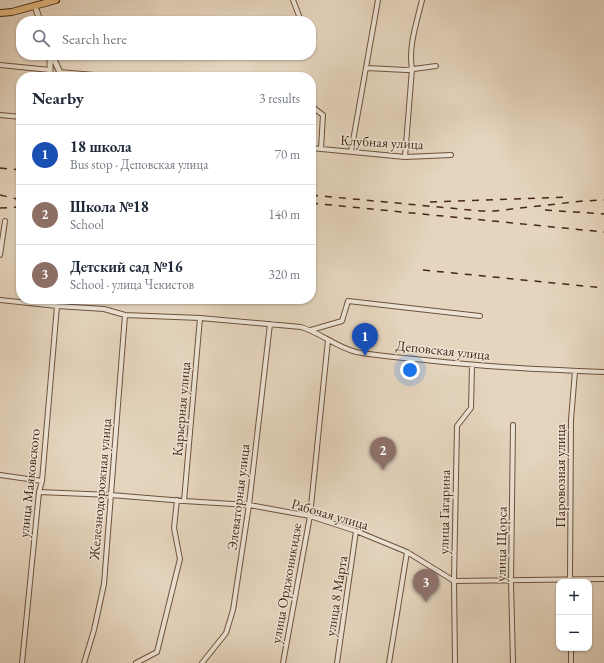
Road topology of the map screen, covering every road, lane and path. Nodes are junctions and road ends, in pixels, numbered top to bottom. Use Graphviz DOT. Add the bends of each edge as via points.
graph roads {
  1 [pos="56,0"];
  2 [pos="293,0"];
  3 [pos="378,0"];
  4 [pos="422,0"];
  5 [pos="34,3"];
  6 [pos="0,13"];
  7 [pos="38,16"];
  8 [pos="299,16"];
  9 [pos="51,60"];
  10 [pos="54,60"];
  11 [pos="0,66"];
  12 [pos="436,66"];
  13 [pos="367,68"];
  14 [pos="412,69"];
  15 [pos="50,70"];
  16 [pos="60,72"];
  17 [pos="316,110"];
  18 [pos="0,115"];
  19 [pos="16,117"];
  20 [pos="316,148"];
  21 [pos="322,149"];
  22 [pos="351,152"];
  23 [pos="451,155"];
  24 [pos="404,157"];
  25 [pos="5,221"];
  26 [pos="0,255"];
  27 [pos="0,300"];
  28 [pos="16,302"];
  29 [pos="38,304"];
  30 [pos="57,306"];
  31 [pos="125,315"];
  32 [pos="480,316"];
  33 [pos="200,318"];
  34 [pos="270,324"];
  35 [pos="311,330"];
  36 [pos="328,340"];
  37 [pos="472,365"];
  38 [pos="575,371"];
  39 [pos="604,372"];
  40 [pos="513,425"];
  41 [pos="0,475"];
  42 [pos="42,481"];
  43 [pos="38,492"];
  44 [pos="111,495"];
  45 [pos="177,500"];
  46 [pos="184,501"];
  47 [pos="249,505"];
  48 [pos="310,516"];
  49 [pos="356,531"];
  50 [pos="407,552"];
  51 [pos="604,578"];
  52 [pos="570,579"];
  53 [pos="592,579"];
  54 [pos="454,581"];
  55 [pos="511,581"];
  56 [pos="556,581"];
  57 [pos="571,651"];
  58 [pos="22,663"];
  59 [pos="84,663"];
  60 [pos="136,663"];
  61 [pos="202,663"];
  62 [pos="283,663"];
  63 [pos="336,663"];
  64 [pos="389,663"];
  65 [pos="454,663"];
  66 [pos="513,663"];
  67 [pos="571,663"];
  1 -- 5 [label="main road"];
  2 -- 8 [label="street"];
  3 -- 13 [label="street"];
  4 -- 14 [label="street" via="412,42"];
  5 -- 6 [label="main road" via="12,12"];
  5 -- 7 [label="street"];
  9 -- 15 [label="street"];
  10 -- 16 [label="street"];
  11 -- 15 [label="street"];
  12 -- 14 [label="street"];
  13 -- 14 [label="street"];
  13 -- 22 [label="street"];
  14 -- 24 [label="street"];
  17 -- 21 [label="street" via="323,115"];
  18 -- 19 [label="street"];
  20 -- 21 [label="street, Клубная улица"];
  21 -- 22 [label="street, Клубная улица"];
  22 -- 24 [label="street, Клубная улица"];
  23 -- 24 [label="street, Клубная улица"];
  25 -- 26 [label="street"];
  27 -- 28 [label="street, Деповская улица"];
  29 -- 30 [label="street, Деповская улица"];
  30 -- 31 [label="street, Деповская улица" via="104,309"];
  30 -- 42 [label="street, улица Маяковского"];
  31 -- 33 [label="street, Деповская улица"];
  31 -- 44 [label="street, Железнодорожная улица"];
  32 -- 35 [label="street" via="348,301 342,320"];
  33 -- 34 [label="street, Деповская улица"];
  33 -- 46 [label="street, Карьерная улица"];
  34 -- 35 [label="street, Деповская улица"];
  34 -- 47 [label="street, Элеваторная улица"];
  35 -- 36 [label="street, Деповская улица"];
  36 -- 37 [label="street, Деповская улица" via="356,352"];
  36 -- 48 [label="street, улица Орджоникидзе"];
  37 -- 38 [label="street, Деповская улица"];
  37 -- 54 [label="street, улица Гагарина" via="471,408 457,426"];
  38 -- 39 [label="street, Деповская улица"];
  38 -- 52 [label="street, Паровозная улица" via="571,420"];
  40 -- 55 [label="street, улица Щорса"];
  41 -- 42 [label="street"];
  42 -- 43 [label="street, улица Маяковского"];
  43 -- 44 [label="street, Рабочая улица"];
  43 -- 58 [label="street, улица Маяковского"];
  44 -- 45 [label="street, Рабочая улица"];
  44 -- 59 [label="street, Железнодорожная улица" via="104,584"];
  45 -- 46 [label="street, Рабочая улица"];
  45 -- 60 [label="street" via="174,528 180,559 157,652"];
  46 -- 47 [label="street, Рабочая улица"];
  47 -- 48 [label="street, Рабочая улица"];
  47 -- 61 [label="street, Элеваторная улица" via="233,610 226,633"];
  48 -- 49 [label="street, Рабочая улица"];
  48 -- 62 [label="street, улица Орджоникидзе"];
  49 -- 50 [label="street, Рабочая улица"];
  49 -- 63 [label="street, улица 8 Марта"];
  50 -- 54 [label="street, Рабочая улица"];
  50 -- 64 [label="street"];
  51 -- 53 [label="street"];
  54 -- 55 [label="street"];
  54 -- 65 [label="street, улица Гагарина"];
  55 -- 56 [label="street"];
  55 -- 66 [label="street, улица Щорса"];
  57 -- 67 [label="street"];
}
